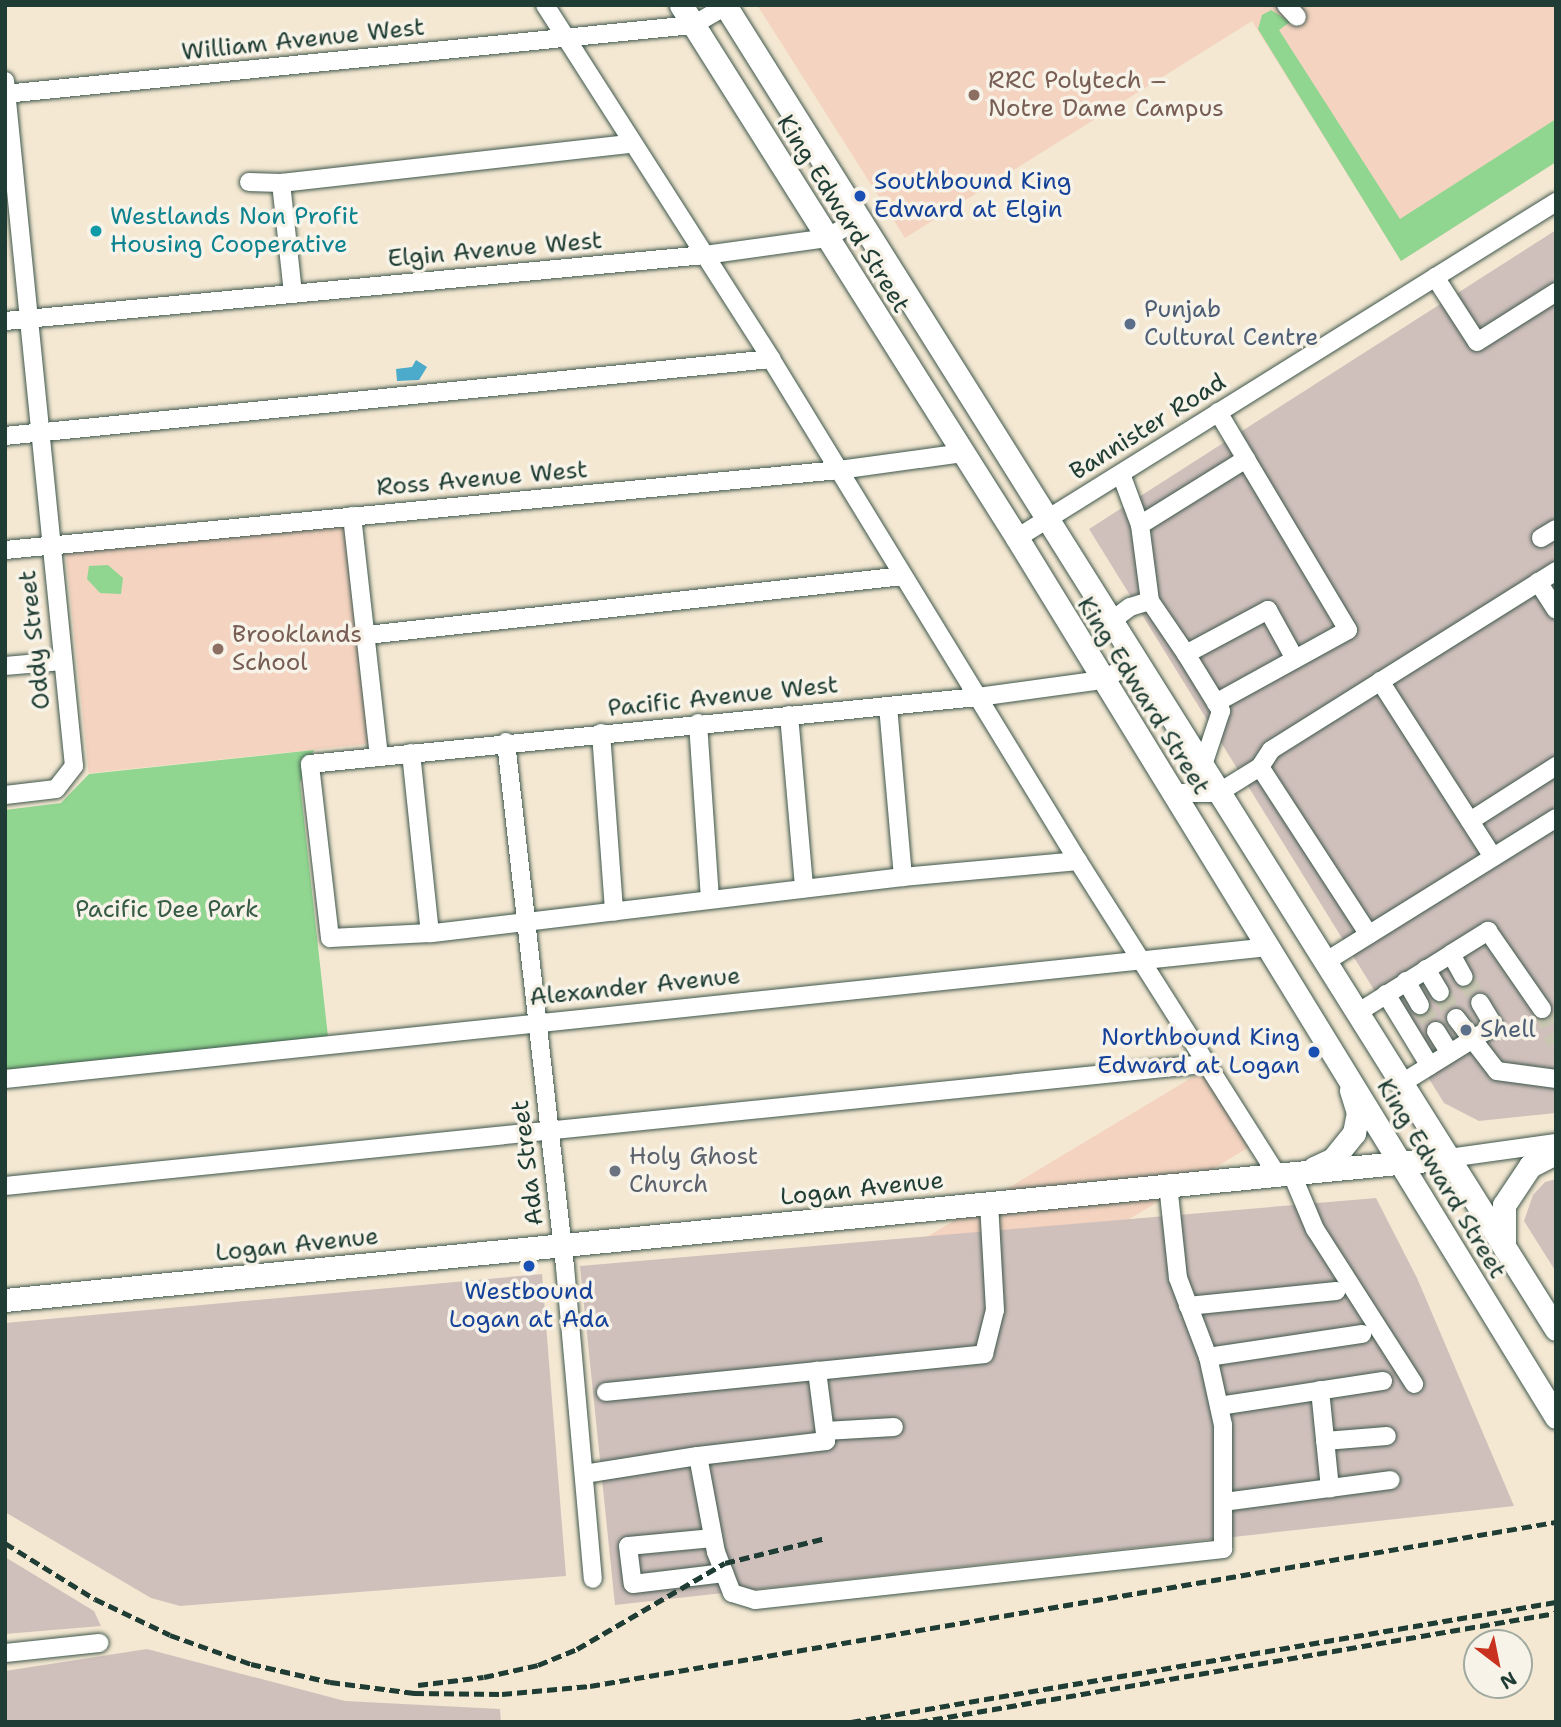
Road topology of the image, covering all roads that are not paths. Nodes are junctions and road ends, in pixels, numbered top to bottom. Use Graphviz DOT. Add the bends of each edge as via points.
graph roads {
  1 [pos="545,5"];
  2 [pos="681,5"];
  3 [pos="726,6"];
  4 [pos="693,25"];
  5 [pos="565,37"];
  6 [pos="6,90"];
  7 [pos="631,144"];
  8 [pos="249,182"];
  9 [pos="281,183"];
  10 [pos="1553,211"];
  11 [pos="13,213"];
  12 [pos="859,219"];
  13 [pos="827,238"];
  14 [pos="705,255"];
  15 [pos="1435,277"];
  16 [pos="1556,292"];
  17 [pos="293,293"];
  18 [pos="28,319"];
  19 [pos="5,321"];
  20 [pos="771,359"];
  21 [pos="1218,412"];
  22 [pos="38,433"];
  23 [pos="5,436"];
  24 [pos="964,453"];
  25 [pos="1246,459"];
  26 [pos="839,470"];
  27 [pos="1121,474"];
  28 [pos="352,516"];
  29 [pos="1046,520"];
  30 [pos="1140,525"];
  31 [pos="1017,538"];
  32 [pos="49,546"];
  33 [pos="5,550"];
  34 [pos="1556,571"];
  35 [pos="903,576"];
  36 [pos="1538,582"];
  37 [pos="1150,601"];
  38 [pos="1556,610"];
  39 [pos="1110,622"];
  40 [pos="367,635"];
  41 [pos="1186,654"];
  42 [pos="1295,659"];
  43 [pos="62,661"];
  44 [pos="1135,662"];
  45 [pos="5,666"];
  46 [pos="1102,680"];
  47 [pos="1380,681"];
  48 [pos="978,697"];
  49 [pos="1216,703"];
  50 [pos="888,706"];
  51 [pos="789,715"];
  52 [pos="698,723"];
  53 [pos="601,733"];
  54 [pos="506,742"];
  55 [pos="411,753"];
  56 [pos="379,756"];
  57 [pos="1556,766"];
  58 [pos="1260,767"];
  59 [pos="1202,768"];
  60 [pos="1172,793"];
  61 [pos="1218,793"];
  62 [pos="5,794"];
  63 [pos="1556,818"];
  64 [pos="1470,821"];
  65 [pos="1493,857"];
  66 [pos="1078,861"];
  67 [pos="903,877"];
  68 [pos="804,888"];
  69 [pos="710,899"];
  70 [pos="614,912"];
  71 [pos="529,923"];
  72 [pos="430,933"];
  73 [pos="1369,935"];
  74 [pos="1269,947"];
  75 [pos="1451,954"];
  76 [pos="1142,962"];
  77 [pos="1325,962"];
  78 [pos="1426,969"];
  79 [pos="1464,977"];
  80 [pos="1406,981"];
  81 [pos="1440,992"];
  82 [pos="1386,994"];
  83 [pos="1480,1003"];
  84 [pos="1420,1005"];
  85 [pos="1542,1009"];
  86 [pos="1357,1013"];
  87 [pos="1456,1018"];
  88 [pos="537,1021"];
  89 [pos="1436,1031"];
  90 [pos="1470,1041"];
  91 [pos="1450,1053"];
  92 [pos="1205,1064"];
  93 [pos="1430,1066"];
  94 [pos="1346,1073"];
  95 [pos="5,1079"];
  96 [pos="1556,1079"];
  97 [pos="1402,1083"];
  98 [pos="547,1129"];
  99 [pos="1556,1143"];
  100 [pos="1556,1153"];
  101 [pos="1449,1158"];
  102 [pos="1403,1164"];
  103 [pos="1292,1172"];
  104 [pos="1168,1184"];
  105 [pos="5,1186"];
  106 [pos="989,1202"];
  107 [pos="562,1245"];
  108 [pos="1504,1250"];
  109 [pos="1336,1292"];
  110 [pos="5,1300"];
  111 [pos="1188,1306"];
  112 [pos="1556,1329"];
  113 [pos="1362,1334"];
  114 [pos="1208,1357"];
  115 [pos="817,1371"];
  116 [pos="1383,1381"];
  117 [pos="1414,1384"];
  118 [pos="1320,1390"];
  119 [pos="606,1391"];
  120 [pos="1219,1406"];
  121 [pos="1556,1417"];
  122 [pos="894,1427"];
  123 [pos="825,1431"];
  124 [pos="1387,1436"];
  125 [pos="1325,1441"];
  126 [pos="698,1456"];
  127 [pos="584,1474"];
  128 [pos="1391,1480"];
  129 [pos="1329,1488"];
  130 [pos="1224,1502"];
  131 [pos="713,1538"];
  132 [pos="724,1573"];
  133 [pos="593,1579"];
  134 [pos="99,1643"];
  135 [pos="5,1653"];
  1 -- 5 [label="street"];
  2 -- 4 [label="main road, King Edward Street"];
  3 -- 4 [label="street, William Avenue West"];
  3 -- 12 [label="main road, King Edward Street"];
  4 -- 5 [label="street, William Avenue West"];
  4 -- 13 [label="main road, King Edward Street"];
  5 -- 6 [label="street, William Avenue West"];
  5 -- 7 [label="street"];
  6 -- 11 [label="street, Oddy Street"];
  7 -- 9 [label="street"];
  7 -- 14 [label="street"];
  8 -- 9 [label="street"];
  9 -- 17 [label="street"];
  10 -- 15 [label="street, Bannister Road"];
  11 -- 18 [label="street, Oddy Street"];
  12 -- 13 [label="street, Elgin Avenue West"];
  12 -- 29 [label="main road, King Edward Street"];
  13 -- 14 [label="street, Elgin Avenue West"];
  13 -- 24 [label="main road, King Edward Street"];
  14 -- 17 [label="street, Elgin Avenue West"];
  14 -- 20 [label="street"];
  15 -- 16 [label="street" via="1477,341"];
  15 -- 21 [label="street, Bannister Road"];
  17 -- 18 [label="street, Elgin Avenue West"];
  18 -- 19 [label="street, Elgin Avenue West"];
  18 -- 22 [label="street, Oddy Street"];
  20 -- 22 [label="street"];
  20 -- 26 [label="street"];
  21 -- 25 [label="street"];
  21 -- 27 [label="street, Bannister Road"];
  22 -- 23 [label="street"];
  22 -- 32 [label="street, Oddy Street"];
  24 -- 26 [label="street, Ross Avenue West"];
  24 -- 31 [label="main road, King Edward Street"];
  25 -- 30 [label="street"];
  25 -- 42 [label="street" via="1348,630"];
  26 -- 28 [label="street, Ross Avenue West"];
  26 -- 35 [label="street"];
  27 -- 29 [label="street, Bannister Road"];
  27 -- 30 [label="street"];
  28 -- 32 [label="street, Ross Avenue West"];
  28 -- 40 [label="street"];
  29 -- 31 [label="street, Bannister Road"];
  29 -- 39 [label="main road, King Edward Street"];
  30 -- 37 [label="street"];
  31 -- 46 [label="main road, King Edward Street"];
  32 -- 33 [label="street, Ross Avenue West"];
  32 -- 43 [label="street, Oddy Street"];
  34 -- 36 [label="street"];
  35 -- 40 [label="street"];
  35 -- 48 [label="street"];
  36 -- 38 [label="street"];
  36 -- 47 [label="street"];
  37 -- 39 [label="street" via="1130,607"];
  37 -- 41 [label="street"];
  39 -- 44 [label="main road, King Edward Street"];
  40 -- 56 [label="street"];
  41 -- 42 [label="street" via="1268,610"];
  41 -- 49 [label="street"];
  42 -- 49 [label="street"];
  43 -- 45 [label="street"];
  43 -- 62 [label="street, Oddy Street" via="74,766 71,775 56,789"];
  44 -- 46 [label="street, Pacific Avenue West"];
  44 -- 59 [label="main road, King Edward Street"];
  46 -- 48 [label="street, Pacific Avenue West"];
  46 -- 60 [label="main road, King Edward Street"];
  47 -- 58 [label="street" via="1271,750"];
  47 -- 64 [label="street"];
  48 -- 50 [label="street, Pacific Avenue West"];
  48 -- 66 [label="street"];
  49 -- 59 [label="street" via="1221,710 1220,725"];
  50 -- 51 [label="street, Pacific Avenue West"];
  50 -- 67 [label="street"];
  51 -- 52 [label="street, Pacific Avenue West"];
  51 -- 68 [label="street"];
  52 -- 53 [label="street, Pacific Avenue West"];
  52 -- 69 [label="street"];
  53 -- 54 [label="street, Pacific Avenue West"];
  53 -- 70 [label="street"];
  54 -- 55 [label="street, Pacific Avenue West"];
  54 -- 71 [label="street, Ada Street"];
  55 -- 56 [label="street, Pacific Avenue West"];
  55 -- 72 [label="street"];
  56 -- 72 [label="street, Pacific Avenue West" via="310,764 330,938"];
  57 -- 64 [label="street"];
  58 -- 61 [label="street"];
  58 -- 73 [label="street"];
  59 -- 61 [label="main road, King Edward Street"];
  60 -- 61 [label="street"];
  60 -- 74 [label="main road, King Edward Street"];
  61 -- 77 [label="main road, King Edward Street"];
  63 -- 65 [label="street"];
  64 -- 65 [label="street"];
  65 -- 73 [label="street"];
  66 -- 67 [label="street"];
  66 -- 76 [label="street"];
  67 -- 68 [label="street"];
  68 -- 69 [label="street"];
  69 -- 70 [label="street"];
  70 -- 71 [label="street"];
  71 -- 72 [label="street"];
  71 -- 88 [label="street, Ada Street"];
  73 -- 77 [label="street"];
  74 -- 76 [label="street, Alexander Avenue"];
  74 -- 94 [label="main road, King Edward Street"];
  75 -- 78 [label="street"];
  75 -- 79 [label="street"];
  75 -- 85 [label="street" via="1488,931"];
  76 -- 88 [label="street, Alexander Avenue"];
  76 -- 92 [label="street"];
  77 -- 86 [label="main road, King Edward Street"];
  78 -- 80 [label="street"];
  78 -- 81 [label="street"];
  80 -- 82 [label="street"];
  80 -- 84 [label="street"];
  82 -- 86 [label="street"];
  82 -- 93 [label="street"];
  83 -- 90 [label="street" via="1494,1027"];
  86 -- 97 [label="main road, King Edward Street"];
  87 -- 90 [label="street"];
  88 -- 95 [label="street, Alexander Avenue"];
  88 -- 98 [label="street, Ada Street"];
  89 -- 91 [label="street"];
  90 -- 91 [label="street"];
  90 -- 96 [label="street" via="1497,1071"];
  91 -- 93 [label="street"];
  92 -- 98 [label="street"];
  92 -- 103 [label="street"];
  93 -- 97 [label="street"];
  94 -- 102 [label="main road, King Edward Street"];
  94 -- 103 [label="main road" via="1358,1113 1353,1133 1333,1159"];
  97 -- 101 [label="main road, King Edward Street"];
  98 -- 105 [label="street"];
  98 -- 107 [label="street, Ada Street"];
  99 -- 101 [label="street, Logan Avenue"];
  100 -- 108 [label="main road" via="1531,1166 1504,1205"];
  101 -- 102 [label="main road, Logan Avenue"];
  101 -- 108 [label="main road, King Edward Street"];
  102 -- 103 [label="main road, Logan Avenue"];
  102 -- 121 [label="main road, King Edward Street"];
  103 -- 104 [label="main road, Logan Avenue"];
  103 -- 117 [label="street" via="1315,1229"];
  104 -- 106 [label="main road, Logan Avenue"];
  104 -- 111 [label="street" via="1178,1278"];
  106 -- 107 [label="main road, Logan Avenue"];
  106 -- 115 [label="street" via="995,1310 984,1354"];
  107 -- 110 [label="main road, Logan Avenue"];
  107 -- 127 [label="street, Ada Street"];
  108 -- 112 [label="main road, King Edward Street"];
  109 -- 111 [label="street"];
  111 -- 114 [label="street"];
  113 -- 114 [label="street"];
  114 -- 120 [label="street"];
  115 -- 119 [label="street"];
  115 -- 123 [label="street"];
  116 -- 118 [label="street"];
  118 -- 120 [label="street"];
  118 -- 125 [label="street"];
  120 -- 130 [label="street"];
  122 -- 123 [label="street"];
  123 -- 126 [label="street" via="826,1441"];
  124 -- 125 [label="street"];
  125 -- 129 [label="street"];
  126 -- 127 [label="street"];
  126 -- 131 [label="street"];
  127 -- 133 [label="street, Ada Street"];
  128 -- 129 [label="street"];
  129 -- 130 [label="street"];
  130 -- 132 [label="street" via="1223,1549 755,1600 732,1593"];
  131 -- 132 [label="street"];
  131 -- 132 [label="street" via="628,1546 633,1584"];
  134 -- 135 [label="street"];
}
